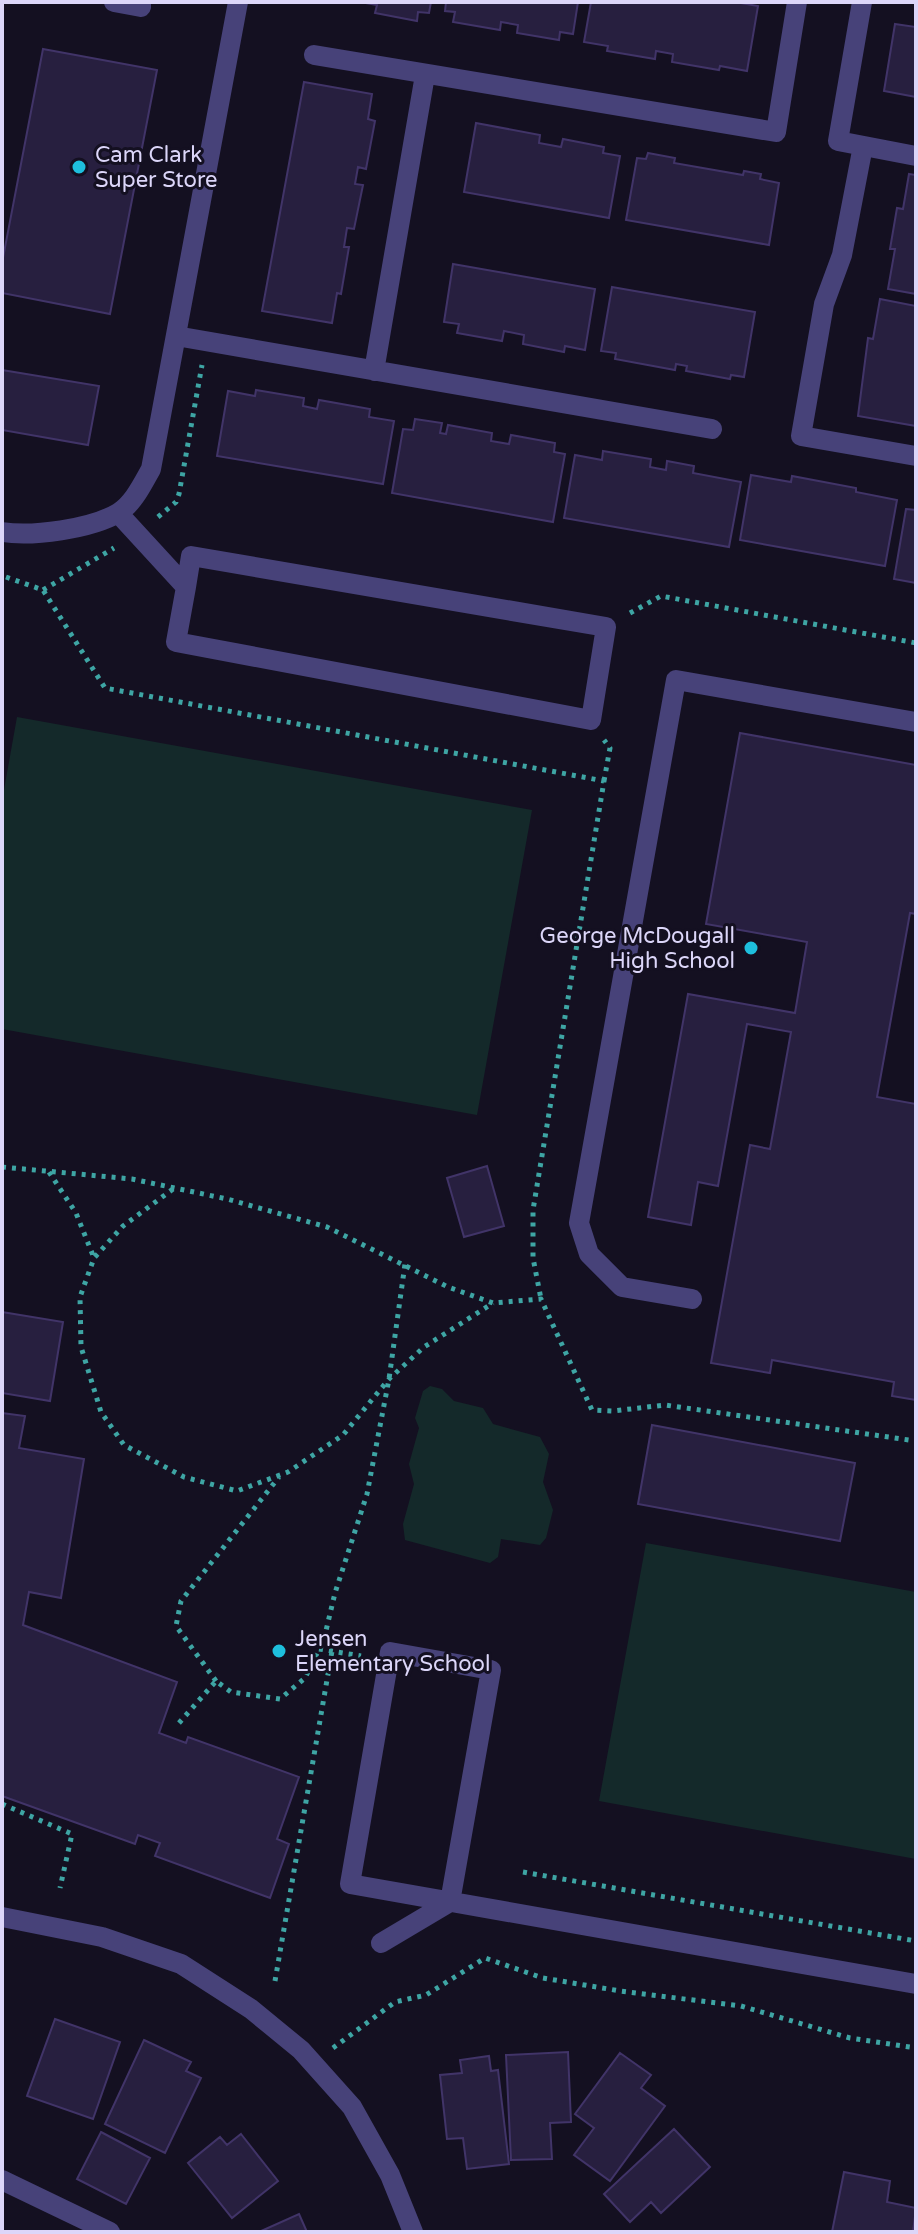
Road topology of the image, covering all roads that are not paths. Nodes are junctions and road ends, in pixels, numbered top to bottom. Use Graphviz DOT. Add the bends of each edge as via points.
graph roads {
  1 [pos="114,2"];
  2 [pos="141,2"];
  3 [pos="238,2"];
  4 [pos="797,2"];
  5 [pos="862,2"];
  6 [pos="314,55"];
  7 [pos="425,75"];
  8 [pos="863,146"];
  9 [pos="916,156"];
  10 [pos="176,336"];
  11 [pos="374,371"];
  12 [pos="712,429"];
  13 [pos="916,456"];
  14 [pos="118,513"];
  15 [pos="2,532"];
  16 [pos="186,587"];
  17 [pos="916,722"];
  18 [pos="692,1299"];
  19 [pos="450,1902"];
  20 [pos="2,1917"];
  21 [pos="381,1943"];
  22 [pos="916,1984"];
  23 [pos="2,2180"];
  24 [pos="110,2232"];
  25 [pos="413,2232"];
  1 -- 2 [label="street" via="141,7"];
  3 -- 10 [label="street"];
  4 -- 7 [label="street" via="776,132"];
  5 -- 8 [label="street" via="838,141"];
  6 -- 7 [label="street"];
  7 -- 11 [label="street"];
  8 -- 9 [label="street"];
  8 -- 13 [label="street" via="842,255 824,304 801,436"];
  10 -- 11 [label="street"];
  10 -- 14 [label="street" via="151,469"];
  11 -- 12 [label="street"];
  14 -- 15 [label="street" via="39,533"];
  14 -- 16 [label="street"];
  16 -- 16 [label="street" via="176,642 591,720 606,627 191,556"];
  17 -- 18 [label="street" via="676,680 579,1223 589,1254 622,1287"];
  19 -- 19 [label="street" via="350,1884 390,1652 491,1670"];
  19 -- 21 [label="street"];
  19 -- 22 [label="street"];
  20 -- 25 [label="street" via="102,1937 181,1964 251,2009 313,2063 352,2107 390,2175"];
  23 -- 24 [label="street"];
}
